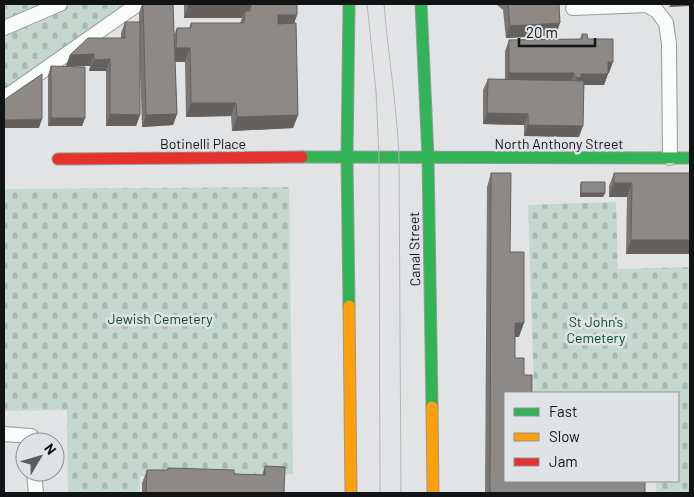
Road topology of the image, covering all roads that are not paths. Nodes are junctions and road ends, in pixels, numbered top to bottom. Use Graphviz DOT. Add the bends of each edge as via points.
graph roads {
  1 [pos="60,4"];
  2 [pos="138,4"];
  3 [pos="349,4"];
  4 [pos="421,4"];
  5 [pos="574,8"];
  6 [pos="4,28"];
  7 [pos="4,98"];
  8 [pos="347,157"];
  9 [pos="428,157"];
  10 [pos="670,158"];
  11 [pos="690,158"];
  12 [pos="58,159"];
  13 [pos="351,493"];
  14 [pos="433,493"];
  1 -- 6 [label="lane"];
  2 -- 7 [label="lane"];
  3 -- 8 [label="main road"];
  4 -- 9 [label="main road, Canal Street"];
  5 -- 10 [label="lane" via="647,5 657,11 666,23"];
  8 -- 9 [label="main road, Botinelli Place"];
  8 -- 12 [label="main road, Botinelli Place"];
  8 -- 13 [label="main road"];
  9 -- 10 [label="main road, North Anthony Street"];
  9 -- 14 [label="main road, Canal Street"];
  10 -- 11 [label="main road, North Anthony Street"];
}
